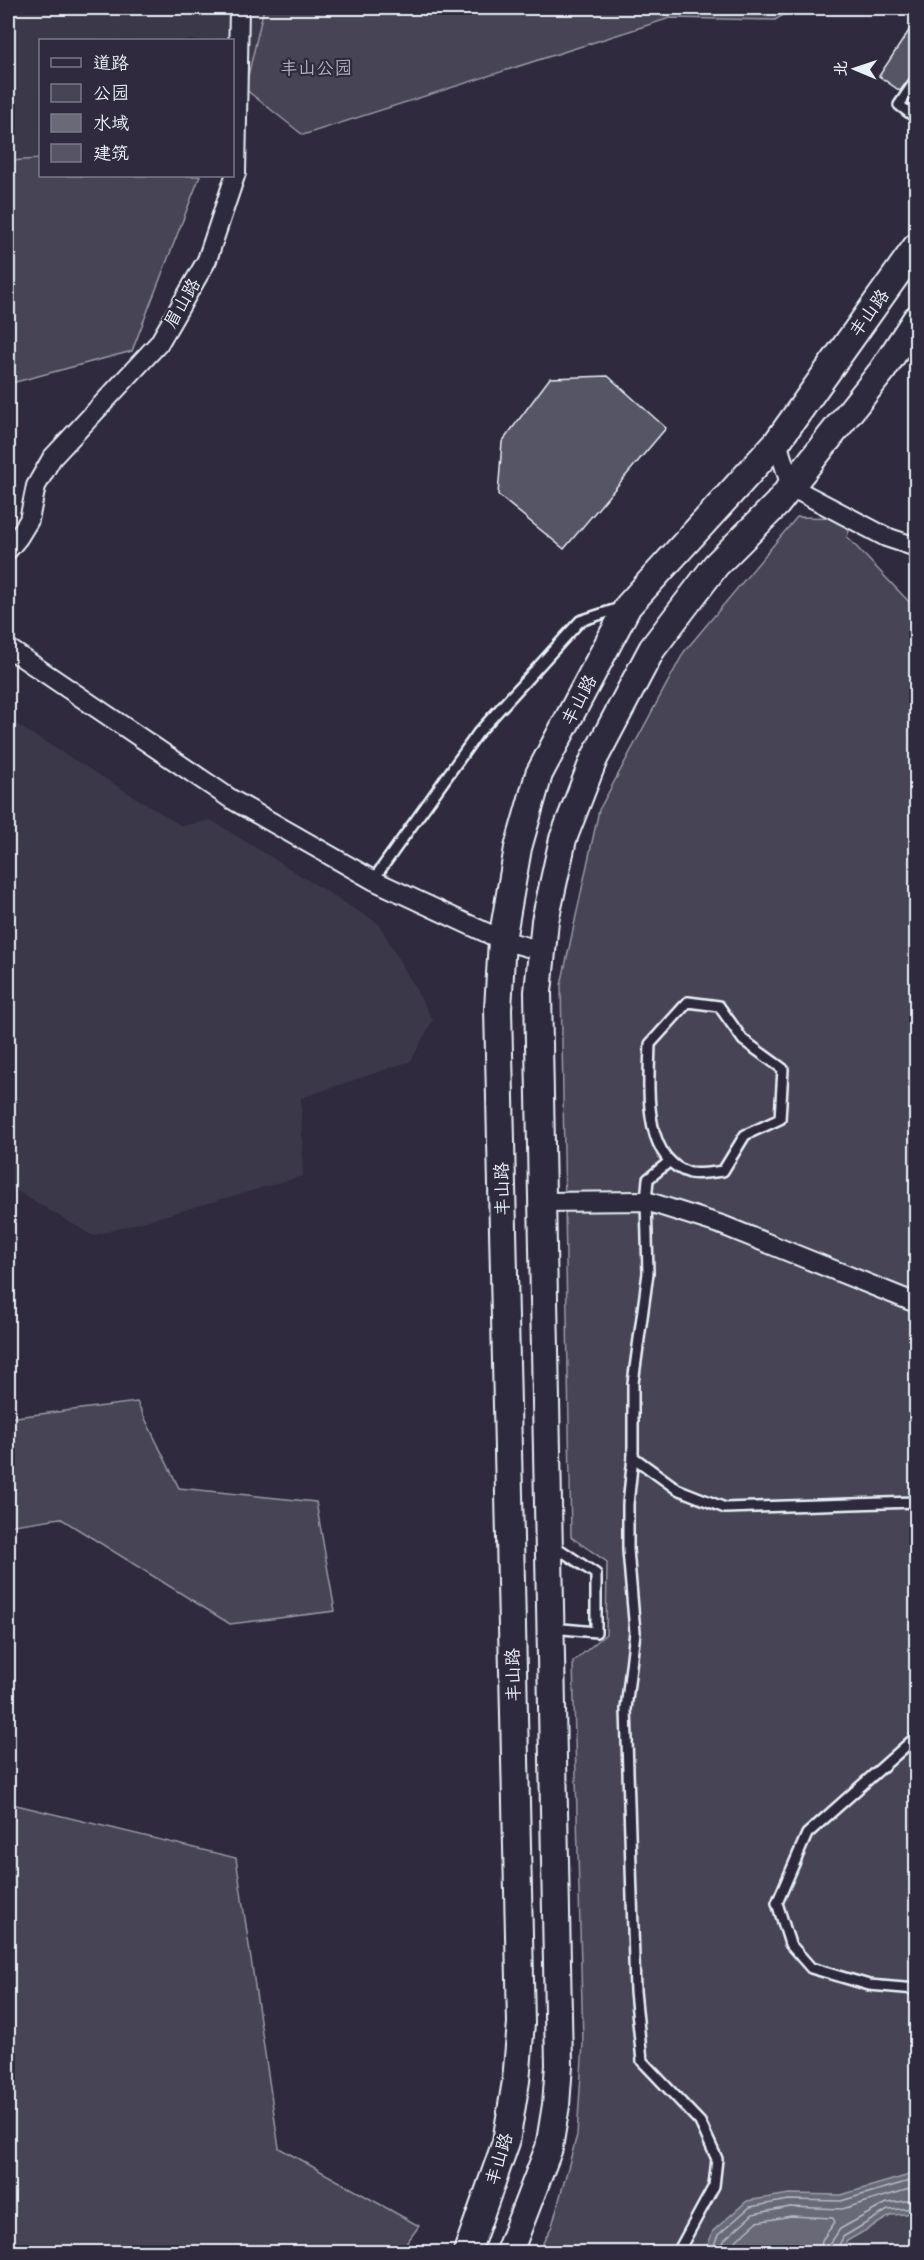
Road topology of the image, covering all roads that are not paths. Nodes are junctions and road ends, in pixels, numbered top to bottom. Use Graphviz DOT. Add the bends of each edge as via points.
graph roads {
  1 [pos="239,8"];
  2 [pos="916,80"];
  3 [pos="916,118"];
  4 [pos="916,247"];
  5 [pos="916,319"];
  6 [pos="777,441"];
  7 [pos="791,486"];
  8 [pos="916,547"];
  9 [pos="8,550"];
  10 [pos="628,606"];
  11 [pos="8,648"];
  12 [pos="373,880"];
  13 [pos="502,940"];
  14 [pos="542,951"];
  15 [pos="670,1161"];
  16 [pos="646,1201"];
  17 [pos="542,1202"];
  18 [pos="916,1303"];
  19 [pos="633,1457"];
  20 [pos="916,1502"];
  21 [pos="549,1542"];
  22 [pos="511,1588"];
  23 [pos="550,1628"];
  24 [pos="916,1737"];
  25 [pos="916,1989"];
  26 [pos="467,2253"];
  27 [pos="509,2253"];
  28 [pos="678,2253"];
  1 -- 9 [label="street, 眉山路" via="236,173 207,260 159,343 52,458 36,486 28,520"];
  2 -- 3 [label="lane" via="899,105"];
  4 -- 6 [label="main road, 丰山路"];
  5 -- 7 [label="main road, 丰山路" via="882,371"];
  6 -- 7 [label="street"];
  6 -- 10 [label="main road, 丰山路"];
  7 -- 8 [label="street" via="886,537"];
  7 -- 14 [label="main road, 丰山路" via="716,565 652,649 594,759 563,839"];
  10 -- 12 [label="lane" via="580,621 572,629 478,733"];
  10 -- 13 [label="main road, 丰山路" via="539,774 518,848"];
  11 -- 12 [label="street" via="231,799"];
  12 -- 13 [label="street"];
  13 -- 14 [label="street"];
  13 -- 22 [label="main road, 丰山路" via="498,1009"];
  14 -- 17 [label="main road, 丰山路" via="538,993"];
  15 -- 15 [label="lane" via="691,1173 723,1171 745,1135 780,1119 783,1069 743,1040 719,1006 688,1002 650,1044 649,1093 655,1137"];
  15 -- 16 [label="lane" via="648,1179"];
  16 -- 17 [label="street"];
  16 -- 18 [label="street" via="722,1225"];
  16 -- 19 [label="lane" via="648,1273 633,1383"];
  17 -- 21 [label="main road, 丰山路"];
  19 -- 20 [label="lane" via="677,1489 725,1508"];
  19 -- 28 [label="lane" via="628,1550 636,1632 626,1709 635,1991 642,2061 700,2122 717,2159 714,2186"];
  21 -- 23 [label="main road, 丰山路"];
  21 -- 23 [label="lane" via="596,1574 596,1632"];
  22 -- 23 [label="main road"];
  22 -- 26 [label="main road, 丰山路" via="521,2023 506,2142"];
  23 -- 27 [label="main road, 丰山路" via="559,2065 549,2148"];
  24 -- 25 [label="lane" via="807,1834 777,1903 790,1944 811,1968 869,1985"];
}
